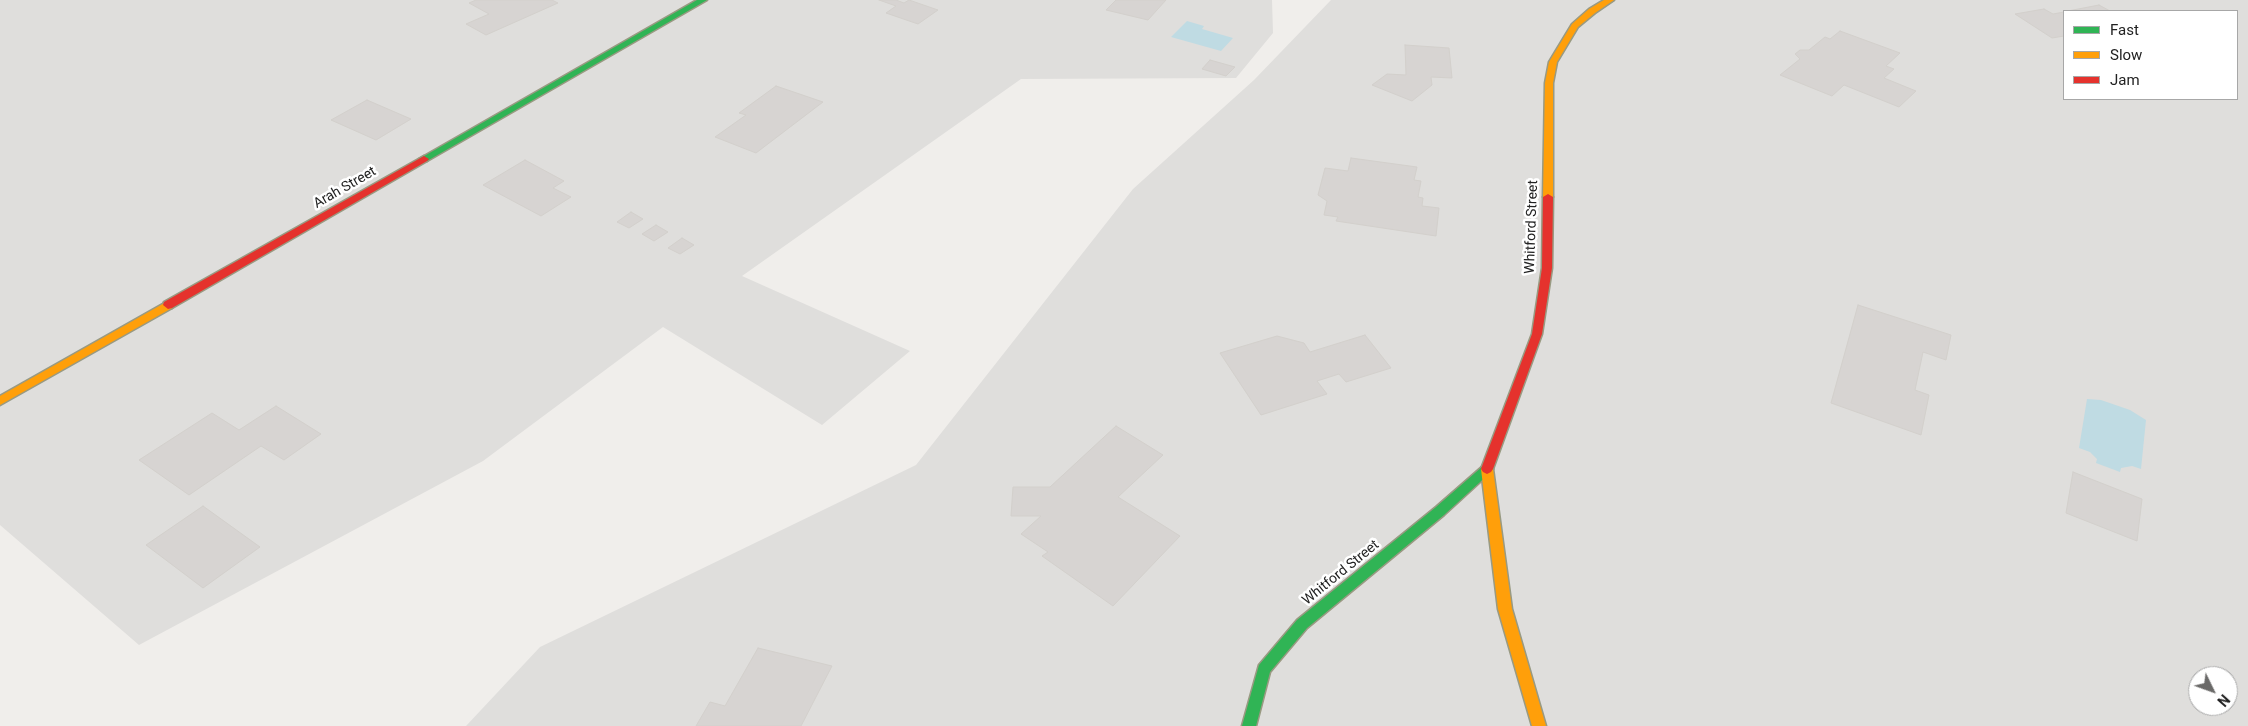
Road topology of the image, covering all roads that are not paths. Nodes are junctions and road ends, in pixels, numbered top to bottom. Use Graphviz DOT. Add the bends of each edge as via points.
graph roads {
  1 [pos="704,0"];
  2 [pos="1610,0"];
  3 [pos="0,401"];
  4 [pos="1487,469"];
  5 [pos="1249,726"];
  6 [pos="1539,726"];
  1 -- 3 [label="street, Arah Street"];
  2 -- 4 [label="street, Whitford Street" via="1575,26 1553,62 1549,83 1547,268 1538,325"];
  4 -- 5 [label="street, Whitford Street" via="1440,512 1302,624 1264,669"];
  4 -- 6 [label="street, Whitford Street" via="1505,609"];
}
